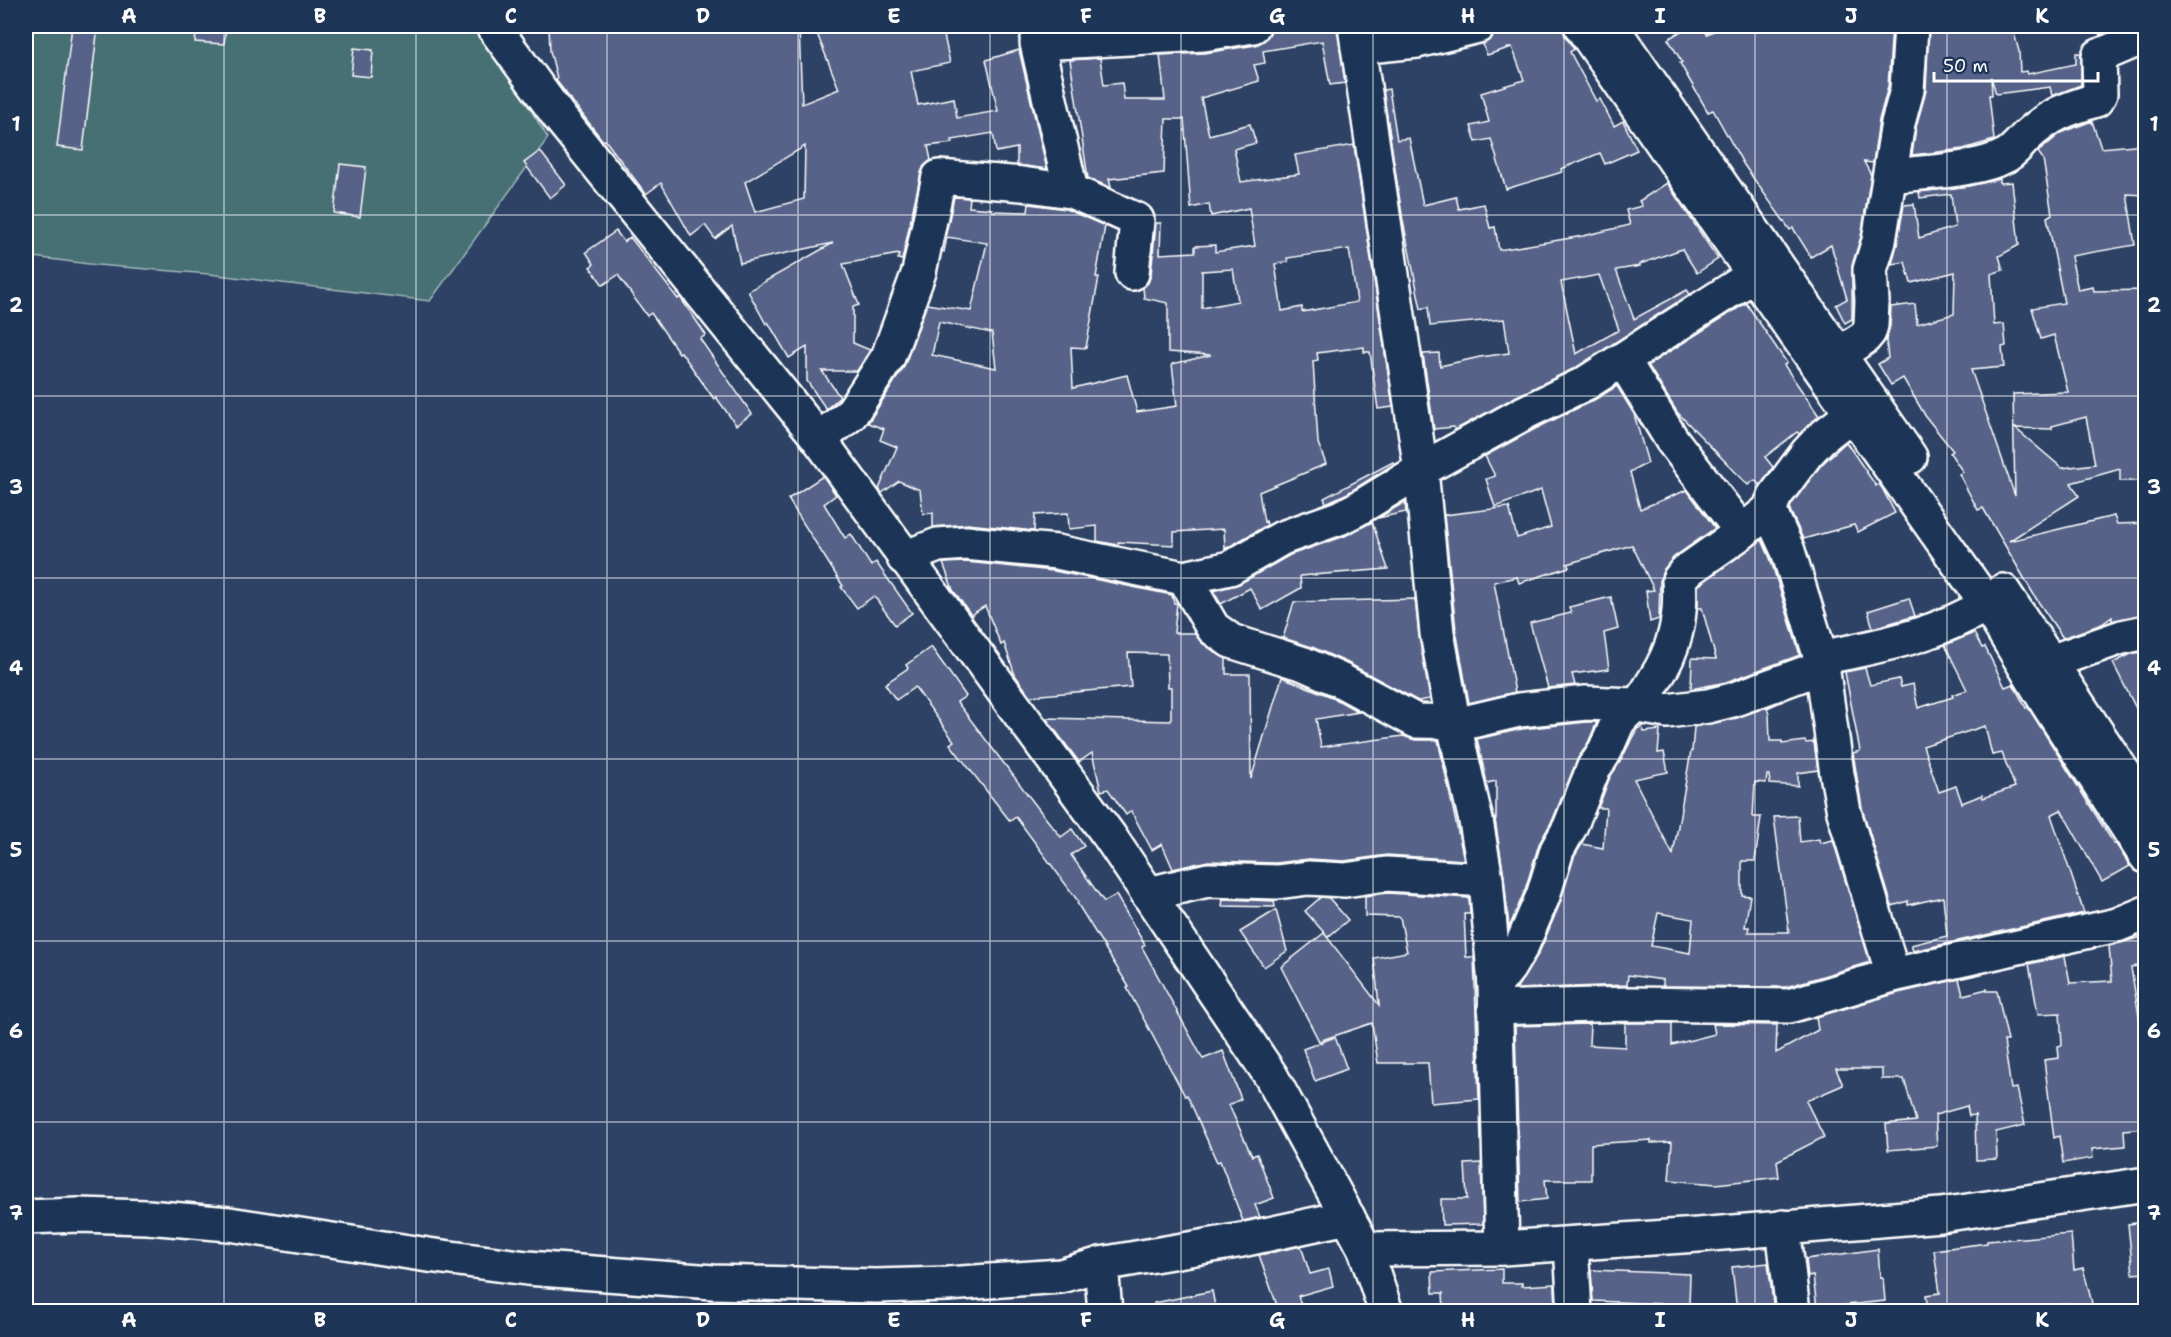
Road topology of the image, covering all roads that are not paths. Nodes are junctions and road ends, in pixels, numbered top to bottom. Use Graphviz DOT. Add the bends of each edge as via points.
graph roads {
  1 [pos="493,26"];
  2 [pos="1253,26"];
  3 [pos="1478,26"];
  4 [pos="1581,26"];
  5 [pos="1611,26"];
  6 [pos="1911,26"];
  7 [pos="1357,36"];
  8 [pos="2145,36"];
  9 [pos="1890,176"];
  10 [pos="1071,191"];
  11 [pos="1132,273"];
  12 [pos="1754,275"];
  13 [pos="1839,354"];
  14 [pos="1623,360"];
  15 [pos="1852,414"];
  16 [pos="819,440"];
  17 [pos="1420,470"];
  18 [pos="1769,510"];
  19 [pos="1742,532"];
  20 [pos="904,558"];
  21 [pos="1184,578"];
  22 [pos="1987,604"];
  23 [pos="2145,632"];
  24 [pos="2050,662"];
  25 [pos="1822,663"];
  26 [pos="1633,705"];
  27 [pos="1453,720"];
  28 [pos="2145,807"];
  29 [pos="2145,856"];
  30 [pos="1486,880"];
  31 [pos="1148,894"];
  32 [pos="2145,913"];
  33 [pos="1893,975"];
  34 [pos="1495,996"];
  35 [pos="2145,1184"];
  36 [pos="26,1217"];
  37 [pos="1348,1217"];
  38 [pos="1783,1227"];
  39 [pos="1571,1245"];
  40 [pos="1502,1248"];
  41 [pos="1365,1249"];
  42 [pos="1101,1264"];
  43 [pos="1105,1311"];
  44 [pos="1386,1311"];
  45 [pos="1575,1311"];
  46 [pos="1793,1311"];
  1 -- 16 [label="street" via="560,118"];
  2 -- 10 [label="street" via="1204,34 1037,43"];
  3 -- 7 [label="street" via="1417,41"];
  4 -- 12 [label="street"];
  5 -- 13 [label="street"];
  6 -- 9 [label="street" via="1907,90"];
  7 -- 17 [label="street"];
  8 -- 9 [label="street" via="2099,56 2100,94 2096,100 2058,111 2010,153 1997,160 1956,169"];
  9 -- 13 [label="street" via="1870,270 1869,332"];
  10 -- 11 [label="street" via="1137,220"];
  10 -- 16 [label="street" via="939,177 919,272 888,357 851,414"];
  12 -- 14 [label="street"];
  12 -- 15 [label="street"];
  13 -- 24 [label="street"];
  14 -- 17 [label="street"];
  14 -- 19 [label="street" via="1672,440"];
  15 -- 18 [label="street" via="1807,453"];
  15 -- 22 [label="street"];
  16 -- 20 [label="street"];
  17 -- 21 [label="street" via="1357,509 1282,538 1230,568"];
  17 -- 27 [label="street" via="1437,633"];
  18 -- 19 [label="street"];
  18 -- 25 [label="street" via="1788,551"];
  19 -- 26 [label="street" via="1679,580 1678,624 1672,647 1641,700"];
  20 -- 21 [label="street" via="938,544 966,543 1058,552"];
  20 -- 31 [label="street"];
  21 -- 27 [label="street" via="1213,628 1231,641 1304,664 1416,721"];
  22 -- 25 [label="street" via="1961,620 1911,638"];
  22 -- 29 [label="street"];
  23 -- 24 [label="street"];
  24 -- 28 [label="street"];
  25 -- 26 [label="street" via="1708,706 1667,711"];
  25 -- 33 [label="street" via="1844,812"];
  26 -- 27 [label="street" via="1586,703 1519,710 1468,722"];
  26 -- 34 [label="street" via="1619,721 1594,767 1557,850 1522,945"];
  27 -- 30 [label="street"];
  30 -- 31 [label="street" via="1386,874 1345,880 1208,880"];
  30 -- 34 [label="street"];
  31 -- 37 [label="street" via="1271,1076"];
  32 -- 33 [label="street" via="2117,926"];
  33 -- 34 [label="street" via="1789,1006 1629,1004"];
  34 -- 40 [label="street"];
  35 -- 38 [label="street" via="1941,1215"];
  36 -- 42 [label="street" via="147,1217 229,1224 527,1268 713,1282 957,1284 1061,1276"];
  37 -- 41 [label="street"];
  37 -- 42 [label="street"];
  38 -- 39 [label="street"];
  38 -- 46 [label="street"];
  39 -- 40 [label="street"];
  39 -- 45 [label="street"];
  40 -- 41 [label="street"];
  41 -- 44 [label="street"];
  42 -- 43 [label="street"];
}
